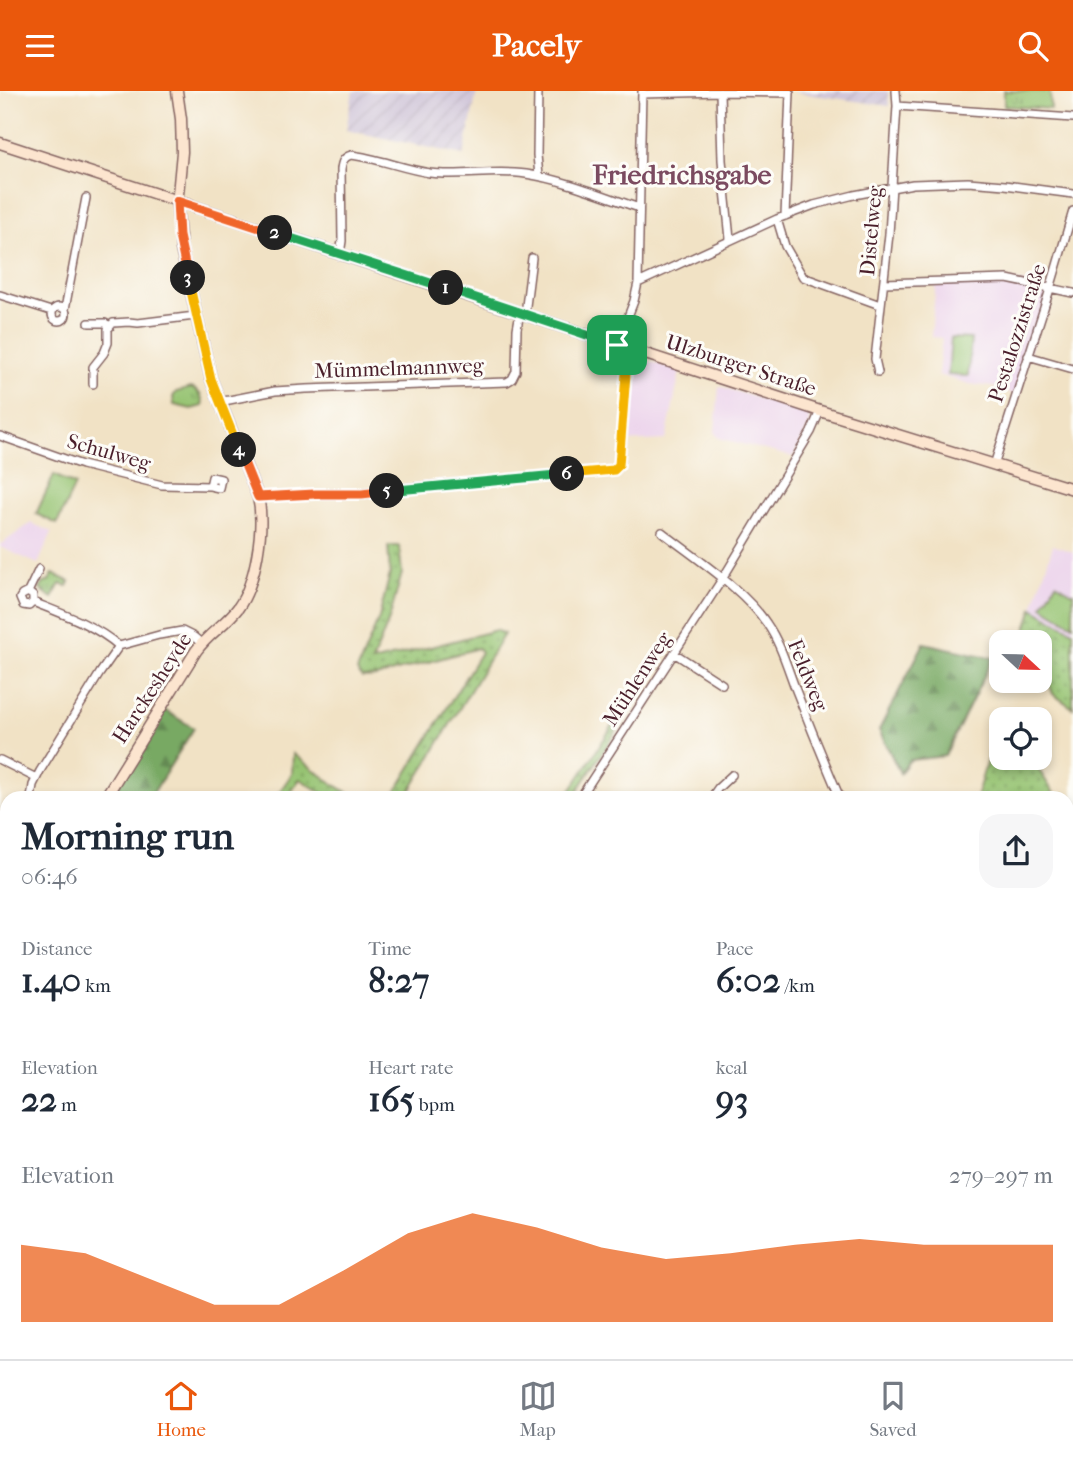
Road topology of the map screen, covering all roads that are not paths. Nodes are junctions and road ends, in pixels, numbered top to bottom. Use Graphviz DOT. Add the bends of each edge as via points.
graph roads {
  1 [pos="177,91"];
  2 [pos="538,91"];
  3 [pos="896,91"];
  4 [pos="720,92"];
  5 [pos="642,93"];
  6 [pos="897,106"];
  7 [pos="1073,118"];
  8 [pos="0,143"];
  9 [pos="539,176"];
  10 [pos="892,188"];
  11 [pos="1073,194"];
  12 [pos="86,198"];
  13 [pos="177,201"];
  14 [pos="639,208"];
  15 [pos="1073,211"];
  16 [pos="781,218"];
  17 [pos="730,239"];
  18 [pos="340,254"];
  19 [pos="532,258"];
  20 [pos="638,283"];
  21 [pos="884,283"];
  22 [pos="1050,289"];
  23 [pos="1073,293"];
  24 [pos="0,295"];
  25 [pos="880,305"];
  26 [pos="65,309"];
  27 [pos="51,311"];
  28 [pos="523,313"];
  29 [pos="195,316"];
  30 [pos="89,323"];
  31 [pos="110,325"];
  32 [pos="623,347"];
  33 [pos="1028,356"];
  34 [pos="1073,369"];
  35 [pos="878,372"];
  36 [pos="93,384"];
  37 [pos="219,403"];
  38 [pos="820,411"];
  39 [pos="0,436"];
  40 [pos="994,465"];
  41 [pos="210,486"];
  42 [pos="1073,489"];
  43 [pos="258,497"];
  44 [pos="662,532"];
  45 [pos="39,569"];
  46 [pos="723,578"];
  47 [pos="28,592"];
  48 [pos="33,602"];
  49 [pos="201,643"];
  50 [pos="119,646"];
  51 [pos="674,653"];
  52 [pos="722,684"];
  53 [pos="0,760"];
  54 [pos="732,775"];
  55 [pos="36,778"];
  56 [pos="33,791"];
  57 [pos="109,791"];
  58 [pos="585,791"];
  59 [pos="716,791"];
  60 [pos="838,791"];
  1 -- 13 [label="main road, Harckesheyde" via="182,152"];
  2 -- 9 [label="street"];
  3 -- 6 [label="street, Distelweg"];
  4 -- 5 [label="street"];
  4 -- 16 [label="street" via="790,93"];
  4 -- 17 [label="street"];
  5 -- 14 [label="street"];
  6 -- 7 [label="street"];
  6 -- 10 [label="street, Distelweg"];
  8 -- 13 [label="main road, Ulzburger Straße"];
  9 -- 14 [label="street"];
  9 -- 18 [label="street" via="430,173 347,157 341,169"];
  10 -- 11 [label="street" via="968,182"];
  10 -- 16 [label="street" via="814,205"];
  10 -- 21 [label="street, Distelweg"];
  12 -- 26 [label="street"];
  13 -- 18 [label="main road, Ulzburger Straße"];
  13 -- 29 [label="main road, Harckesheyde"];
  14 -- 20 [label="street"];
  15 -- 22 [label="street, Pestalozzistraße"];
  16 -- 17 [label="street"];
  16 -- 25 [label="street" via="785,246 803,277"];
  17 -- 20 [label="street"];
  18 -- 28 [label="main road, Ulzburger Straße"];
  19 -- 28 [label="street, Mümmelmannweg"];
  20 -- 32 [label="street"];
  21 -- 22 [label="street" via="1007,279"];
  21 -- 25 [label="street, Distelweg"];
  22 -- 23 [label="street"];
  22 -- 33 [label="street, Pestalozzistraße"];
  24 -- 27 [label="street"];
  25 -- 35 [label="street, Distelweg"];
  26 -- 27 [label="street" via="59,306"];
  26 -- 27 [label="street" via="60,321 54,320"];
  28 -- 32 [label="main road, Ulzburger Straße"];
  28 -- 37 [label="street, Mümmelmannweg" via="517,329 516,371 507,382 275,391"];
  29 -- 31 [label="street"];
  29 -- 37 [label="main road, Harckesheyde"];
  30 -- 31 [label="street"];
  31 -- 36 [label="street" via="106,348 93,367"];
  32 -- 38 [label="main road, Ulzburger Straße"];
  32 -- 43 [label="street" via="617,468 362,494"];
  33 -- 34 [label="street"];
  33 -- 40 [label="street, Pestalozzistraße"];
  37 -- 43 [label="main road, Harckesheyde"];
  38 -- 40 [label="main road, Ulzburger Straße"];
  38 -- 46 [label="street, Mühlenweg"];
  39 -- 41 [label="street, Schulweg" via="85,466 162,485"];
  40 -- 42 [label="main road, Ulzburger Straße"];
  43 -- 49 [label="main road, Harckesheyde" via="261,531 248,586 237,609"];
  44 -- 46 [label="street"];
  45 -- 47 [label="street"];
  46 -- 51 [label="street, Mühlenweg"];
  46 -- 60 [label="street, Feldweg" via="767,624"];
  47 -- 48 [label="street"];
  47 -- 48 [label="street" via="20,602 27,607"];
  48 -- 50 [label="street" via="74,619"];
  49 -- 50 [label="street" via="182,631"];
  49 -- 57 [label="main road, Harckesheyde"];
  50 -- 55 [label="street"];
  51 -- 52 [label="street"];
  51 -- 58 [label="street, Mühlenweg"];
  53 -- 55 [label="street"];
  54 -- 59 [label="street"];
  55 -- 56 [label="street"];
}
